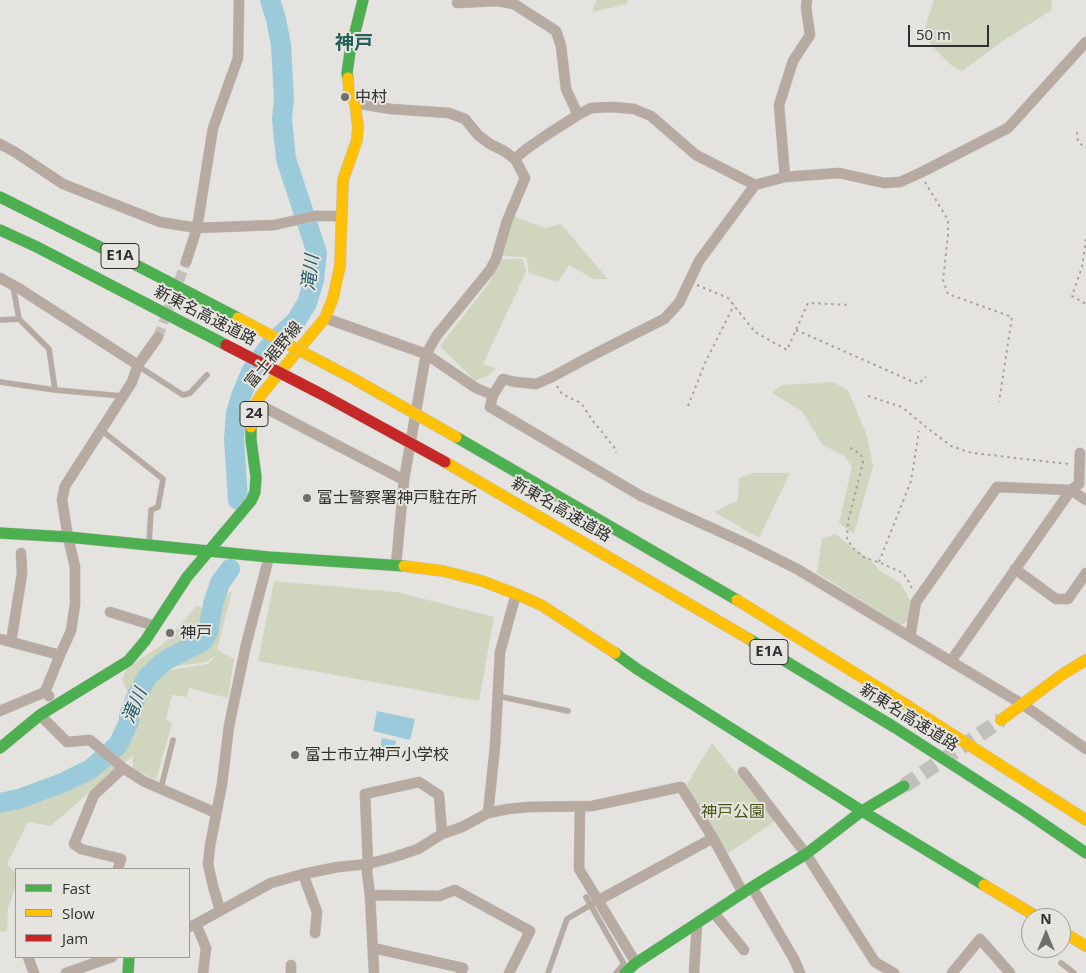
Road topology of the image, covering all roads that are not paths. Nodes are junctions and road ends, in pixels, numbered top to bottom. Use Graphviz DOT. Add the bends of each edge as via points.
graph roads {
  1 [pos="239,0"];
  2 [pos="363,0"];
  3 [pos="807,0"];
  4 [pos="515,2"];
  5 [pos="457,3"];
  6 [pos="1086,42"];
  7 [pos="355,103"];
  8 [pos="578,115"];
  9 [pos="0,144"];
  10 [pos="515,159"];
  11 [pos="785,177"];
  12 [pos="755,185"];
  13 [pos="0,197"];
  14 [pos="341,216"];
  15 [pos="197,228"];
  16 [pos="0,230"];
  17 [pos="186,262"];
  18 [pos="0,278"];
  19 [pos="13,285"];
  20 [pos="325,318"];
  21 [pos="19,319"];
  22 [pos="0,320"];
  23 [pos="158,337"];
  24 [pos="426,354"];
  25 [pos="138,365"];
  26 [pos="207,375"];
  27 [pos="0,382"];
  28 [pos="56,390"];
  29 [pos="493,394"];
  30 [pos="123,396"];
  31 [pos="256,403"];
  32 [pos="101,430"];
  33 [pos="1080,453"];
  34 [pos="404,480"];
  35 [pos="1071,490"];
  36 [pos="1086,500"];
  37 [pos="0,533"];
  38 [pos="68,537"];
  39 [pos="149,546"];
  40 [pos="207,552"];
  41 [pos="21,553"];
  42 [pos="269,557"];
  43 [pos="396,565"];
  44 [pos="1016,569"];
  45 [pos="1086,573"];
  46 [pos="516,594"];
  47 [pos="110,612"];
  48 [pos="155,626"];
  49 [pos="910,637"];
  50 [pos="0,639"];
  51 [pos="11,642"];
  52 [pos="60,655"];
  53 [pos="1086,660"];
  54 [pos="951,661"];
  55 [pos="45,692"];
  56 [pos="497,696"];
  57 [pos="1022,704"];
  58 [pos="57,705"];
  59 [pos="0,710"];
  60 [pos="568,711"];
  61 [pos="40,716"];
  62 [pos="1001,720"];
  63 [pos="173,740"];
  64 [pos="0,748"];
  65 [pos="1086,749"];
  66 [pos="123,768"];
  67 [pos="743,772"];
  68 [pos="904,786"];
  69 [pos="161,788"];
  70 [pos="580,806"];
  71 [pos="216,812"];
  72 [pos="862,812"];
  73 [pos="488,813"];
  74 [pos="1086,820"];
  75 [pos="442,834"];
  76 [pos="713,838"];
  77 [pos="1086,853"];
  78 [pos="806,854"];
  79 [pos="368,864"];
  80 [pos="118,868"];
  81 [pos="303,874"];
  82 [pos="748,890"];
  83 [pos="370,895"];
  84 [pos="586,897"];
  85 [pos="595,903"];
  86 [pos="1022,908"];
  87 [pos="220,910"];
  88 [pos="714,913"];
  89 [pos="697,924"];
  90 [pos="193,925"];
  91 [pos="315,933"];
  92 [pos="1071,937"];
  93 [pos="1086,946"];
  94 [pos="373,948"];
  95 [pos="744,950"];
  96 [pos="28,958"];
  97 [pos="109,958"];
  98 [pos="129,958"];
  99 [pos="1061,962"];
  100 [pos="637,965"];
  101 [pos="34,973"];
  102 [pos="66,973"];
  103 [pos="128,973"];
  104 [pos="203,973"];
  105 [pos="374,973"];
  106 [pos="461,973"];
  107 [pos="509,973"];
  108 [pos="548,973"];
  109 [pos="616,973"];
  110 [pos="625,973"];
  111 [pos="694,973"];
  112 [pos="800,973"];
  113 [pos="894,973"];
  114 [pos="952,973"];
  115 [pos="1010,973"];
  116 [pos="1074,973"];
  1 -- 15 [label="street" via="238,58 213,128"];
  2 -- 7 [label="main road, 富士裾野線 / 24" via="347,73 349,92"];
  3 -- 11 [label="street" via="810,35 793,61 779,105"];
  4 -- 5 [label="street"];
  4 -- 8 [label="street" via="556,31 566,89"];
  6 -- 11 [label="street" via="1008,128 900,182 884,183 839,173"];
  7 -- 10 [label="street" via="449,113 465,119 478,135"];
  7 -- 14 [label="main road, 富士裾野線 / 24" via="358,127 344,180"];
  8 -- 10 [label="street"];
  8 -- 12 [label="street" via="591,108 613,107 643,112 696,155"];
  9 -- 15 [label="street" via="63,184 160,222"];
  10 -- 24 [label="street" via="525,178 496,259"];
  11 -- 12 [label="street"];
  12 -- 29 [label="street" via="699,261 679,303 664,319 536,384 502,379"];
  13 -- 74 [label="main road, 新東名高速道路 / E1A, bridge" via="354,379 526,477 731,596"];
  14 -- 15 [label="street" via="314,216 275,225"];
  14 -- 20 [label="main road, 富士裾野線 / 24" via="340,266"];
  15 -- 17 [label="street"];
  16 -- 77 [label="main road, 新東名高速道路 / E1A, bridge" via="323,395 445,462 894,727"];
  18 -- 19 [label="street"];
  19 -- 21 [label="lane"];
  19 -- 25 [label="street"];
  20 -- 24 [label="street"];
  20 -- 31 [label="main road, 富士裾野線 / 24"];
  21 -- 22 [label="lane"];
  21 -- 28 [label="lane" via="49,348"];
  23 -- 25 [label="street"];
  24 -- 29 [label="street" via="476,388"];
  24 -- 34 [label="street"];
  25 -- 26 [label="lane" via="183,394 190,393"];
  25 -- 30 [label="street"];
  27 -- 28 [label="lane"];
  28 -- 30 [label="lane"];
  29 -- 49 [label="street" via="490,407 641,496 797,569"];
  30 -- 32 [label="street"];
  31 -- 34 [label="street"];
  31 -- 40 [label="main road, 富士裾野線 / 24" via="251,423 255,492"];
  32 -- 38 [label="street" via="64,486 62,500"];
  32 -- 39 [label="lane" via="163,479 158,507 151,510"];
  33 -- 35 [label="street" via="1079,484"];
  34 -- 43 [label="street"];
  35 -- 36 [label="street"];
  35 -- 44 [label="street"];
  35 -- 49 [label="street" via="997,486 916,602"];
  37 -- 38 [label="main road"];
  38 -- 39 [label="main road"];
  38 -- 52 [label="street" via="75,567 75,604 71,631"];
  39 -- 40 [label="main road"];
  40 -- 42 [label="main road"];
  40 -- 48 [label="main road, 富士裾野線 / 24"];
  41 -- 51 [label="street" via="22,574"];
  42 -- 43 [label="main road"];
  42 -- 71 [label="street" via="229,726"];
  43 -- 46 [label="main road" via="443,571"];
  44 -- 45 [label="street" via="1056,599 1068,599"];
  44 -- 54 [label="street"];
  46 -- 56 [label="street" via="500,652"];
  46 -- 72 [label="main road" via="569,622"];
  47 -- 48 [label="street"];
  48 -- 58 [label="main road, 富士裾野線 / 24" via="128,661"];
  49 -- 54 [label="street"];
  50 -- 51 [label="street"];
  51 -- 52 [label="street"];
  52 -- 55 [label="street"];
  53 -- 57 [label="main road"];
  54 -- 57 [label="street"];
  55 -- 58 [label="street"];
  55 -- 59 [label="street"];
  56 -- 60 [label="lane"];
  56 -- 73 [label="street"];
  57 -- 62 [label="main road"];
  57 -- 65 [label="street"];
  58 -- 61 [label="main road, 富士裾野線 / 24"];
  61 -- 64 [label="main road, 富士裾野線 / 24"];
  61 -- 66 [label="street" via="67,742 90,740"];
  63 -- 69 [label="lane"];
  66 -- 69 [label="street"];
  66 -- 80 [label="street" via="94,795 74,844 81,850 121,858"];
  67 -- 78 [label="street"];
  68 -- 72 [label="main road"];
  69 -- 71 [label="street"];
  70 -- 73 [label="street"];
  70 -- 76 [label="street" via="681,787"];
  70 -- 85 [label="street" via="579,869"];
  71 -- 87 [label="street" via="208,864"];
  72 -- 78 [label="main road"];
  72 -- 86 [label="main road"];
  73 -- 75 [label="street"];
  75 -- 79 [label="street" via="418,849"];
  75 -- 79 [label="street" via="439,795 419,782 364,794"];
  76 -- 82 [label="street"];
  76 -- 85 [label="street"];
  78 -- 82 [label="main road"];
  78 -- 113 [label="street" via="875,962"];
  79 -- 81 [label="street"];
  79 -- 83 [label="street"];
  81 -- 87 [label="street" via="271,883"];
  81 -- 91 [label="street" via="317,912"];
  82 -- 88 [label="main road"];
  82 -- 112 [label="street"];
  83 -- 94 [label="street"];
  83 -- 107 [label="street" via="439,896 455,890 530,931"];
  84 -- 85 [label="lane"];
  85 -- 100 [label="street"];
  85 -- 108 [label="lane" via="567,919"];
  85 -- 109 [label="lane" via="624,964"];
  87 -- 90 [label="street"];
  88 -- 89 [label="main road"];
  88 -- 95 [label="street"];
  89 -- 100 [label="main road"];
  89 -- 111 [label="street"];
  90 -- 104 [label="street" via="206,948"];
  92 -- 93 [label="main road"];
  94 -- 105 [label="street"];
  94 -- 106 [label="street" via="462,968"];
  96 -- 101 [label="street"];
  97 -- 102 [label="street"];
  98 -- 103 [label="main road"];
  99 -- 116 [label="lane"];
  100 -- 110 [label="main road"];
  114 -- 115 [label="street" via="980,939"];
}
